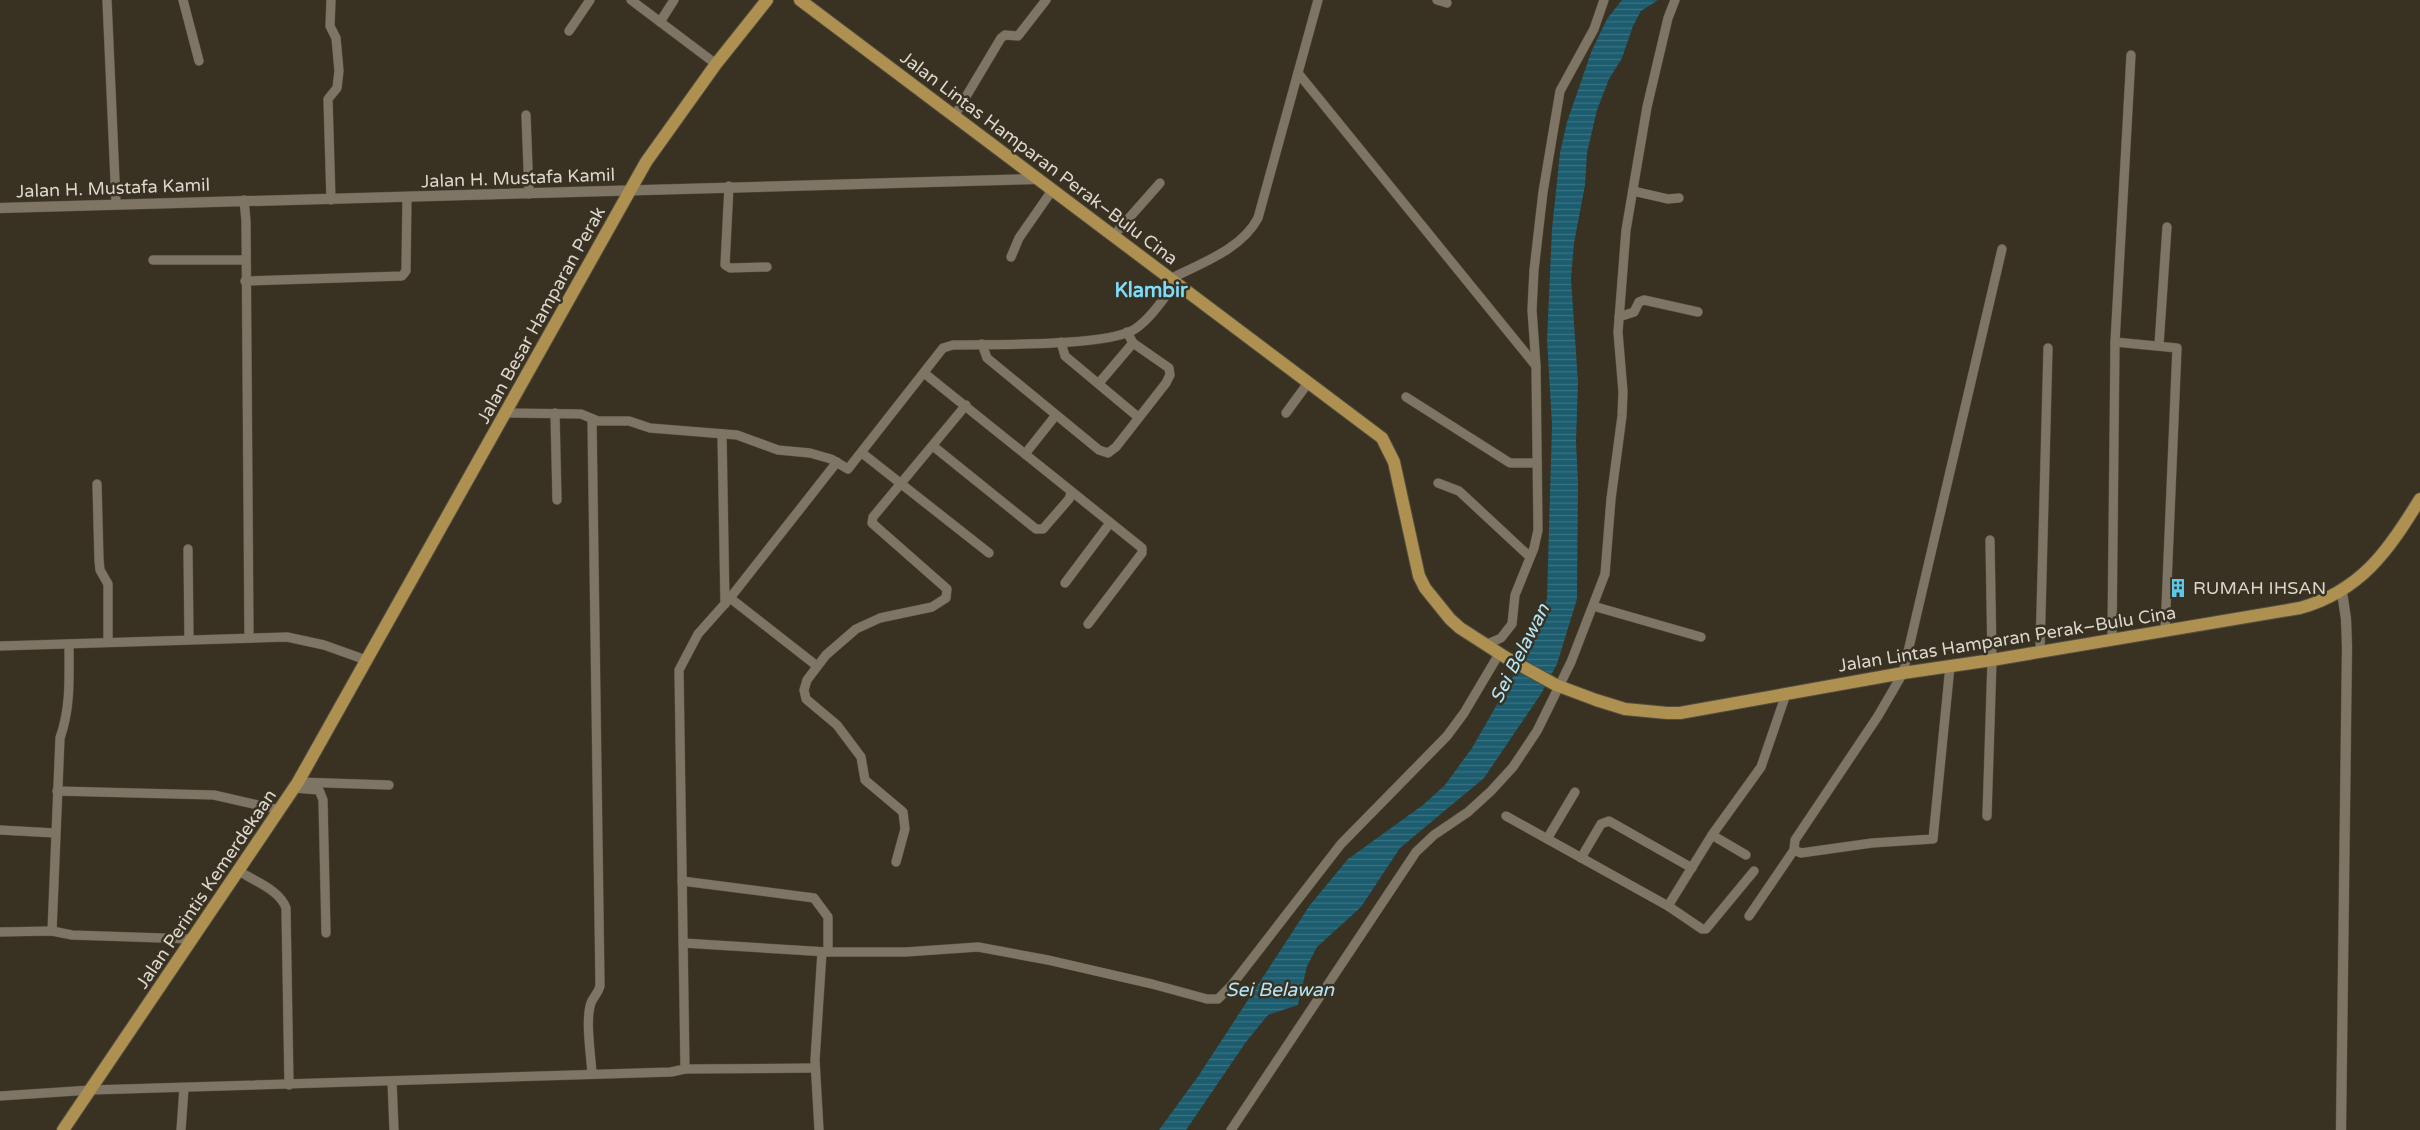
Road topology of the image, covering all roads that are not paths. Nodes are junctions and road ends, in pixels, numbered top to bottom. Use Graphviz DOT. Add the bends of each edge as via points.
graph roads {
  1 [pos="107,0"];
  2 [pos="183,0"];
  3 [pos="331,0"];
  4 [pos="590,0"];
  5 [pos="631,0"];
  6 [pos="674,0"];
  7 [pos="767,0"];
  8 [pos="800,0"];
  9 [pos="1046,0"];
  10 [pos="1318,0"];
  11 [pos="1437,0"];
  12 [pos="1604,0"];
  13 [pos="1675,0"];
  14 [pos="1446,3"];
  15 [pos="660,22"];
  16 [pos="569,31"];
  17 [pos="2131,55"];
  18 [pos="199,61"];
  19 [pos="716,64"];
  20 [pos="1298,74"];
  21 [pos="526,115"];
  22 [pos="955,115"];
  23 [pos="1038,178"];
  24 [pos="1160,183"];
  25 [pos="728,186"];
  26 [pos="1054,189"];
  27 [pos="630,191"];
  28 [pos="1633,191"];
  29 [pos="529,194"];
  30 [pos="407,197"];
  31 [pos="1679,198"];
  32 [pos="244,200"];
  33 [pos="331,200"];
  34 [pos="116,203"];
  35 [pos="0,208"];
  36 [pos="2167,227"];
  37 [pos="1114,235"];
  38 [pos="2002,249"];
  39 [pos="1011,256"];
  40 [pos="153,260"];
  41 [pos="246,260"];
  42 [pos="767,267"];
  43 [pos="245,281"];
  44 [pos="1173,282"];
  45 [pos="1698,312"];
  46 [pos="1619,317"];
  47 [pos="1127,332"];
  48 [pos="1061,342"];
  49 [pos="2115,342"];
  50 [pos="1133,343"];
  51 [pos="982,344"];
  52 [pos="2159,345"];
  53 [pos="2048,348"];
  54 [pos="1536,366"];
  55 [pos="924,373"];
  56 [pos="1099,383"];
  57 [pos="1308,383"];
  58 [pos="1406,397"];
  59 [pos="966,405"];
  60 [pos="505,413"];
  61 [pos="1286,413"];
  62 [pos="555,414"];
  63 [pos="1056,415"];
  64 [pos="1138,417"];
  65 [pos="592,419"];
  66 [pos="722,434"];
  67 [pos="933,446"];
  68 [pos="862,453"];
  69 [pos="1025,454"];
  70 [pos="837,462"];
  71 [pos="1538,463"];
  72 [pos="1438,482"];
  73 [pos="97,484"];
  74 [pos="900,484"];
  75 [pos="1071,493"];
  76 [pos="2420,499"];
  77 [pos="557,500"];
  78 [pos="1110,523"];
  79 [pos="1990,540"];
  80 [pos="188,549"];
  81 [pos="989,553"];
  82 [pos="1530,557"];
  83 [pos="1064,583"];
  84 [pos="2342,592"];
  85 [pos="728,601"];
  86 [pos="1593,606"];
  87 [pos="1088,624"];
  88 [pos="2166,631"];
  89 [pos="249,637"];
  90 [pos="1701,637"];
  91 [pos="189,639"];
  92 [pos="2112,639"];
  93 [pos="108,642"];
  94 [pos="69,644"];
  95 [pos="1485,645"];
  96 [pos="0,646"];
  97 [pos="2040,651"];
  98 [pos="1502,656"];
  99 [pos="366,660"];
  100 [pos="1992,660"];
  101 [pos="817,666"];
  102 [pos="1950,666"];
  103 [pos="1903,673"];
  104 [pos="1558,686"];
  105 [pos="1786,694"];
  106 [pos="296,785"];
  107 [pos="389,785"];
  108 [pos="57,791"];
  109 [pos="1575,792"];
  110 [pos="280,810"];
  111 [pos="1506,816"];
  112 [pos="1987,816"];
  113 [pos="0,830"];
  114 [pos="56,832"];
  115 [pos="1712,835"];
  116 [pos="1547,839"];
  117 [pos="1794,850"];
  118 [pos="1746,855"];
  119 [pos="1581,858"];
  120 [pos="896,862"];
  121 [pos="1692,868"];
  122 [pos="238,871"];
  123 [pos="1754,871"];
  124 [pos="682,881"];
  125 [pos="1668,906"];
  126 [pos="1749,916"];
  127 [pos="52,931"];
  128 [pos="0,932"];
  129 [pos="326,933"];
  130 [pos="192,939"];
  131 [pos="683,943"];
  132 [pos="825,952"];
  133 [pos="685,1068"];
  134 [pos="815,1068"];
  135 [pos="592,1074"];
  136 [pos="392,1081"];
  137 [pos="289,1085"];
  138 [pos="184,1088"];
  139 [pos="91,1090"];
  140 [pos="0,1096"];
  141 [pos="63,1130"];
  142 [pos="181,1130"];
  143 [pos="394,1130"];
  144 [pos="819,1130"];
  145 [pos="1231,1130"];
  146 [pos="2341,1130"];
  1 -- 34 [label="street"];
  2 -- 18 [label="street"];
  3 -- 33 [label="street" via="330,26 336,38 339,71 337,88 328,99"];
  4 -- 16 [label="street"];
  5 -- 15 [label="street"];
  6 -- 15 [label="street"];
  7 -- 19 [label="main road, Jalan Besar Hamparan Perak"];
  8 -- 22 [label="main road, Jalan Lintas Hamparan Perak–Bulu Cina"];
  9 -- 22 [label="street" via="1018,36 1003,36"];
  10 -- 20 [label="street"];
  11 -- 14 [label="street"];
  12 -- 54 [label="street" via="1594,29 1560,91 1553,123 1534,270 1532,310"];
  13 -- 28 [label="street" via="1647,107"];
  15 -- 19 [label="street"];
  17 -- 49 [label="street"];
  19 -- 27 [label="main road, Jalan Besar Hamparan Perak" via="646,162"];
  20 -- 44 [label="street" via="1262,210 1254,228 1235,245"];
  20 -- 54 [label="street"];
  21 -- 29 [label="street"];
  22 -- 23 [label="main road, Jalan Lintas Hamparan Perak–Bulu Cina"];
  23 -- 25 [label="street, Jalan H. Mustafa Kamil"];
  23 -- 26 [label="main road, Jalan Lintas Hamparan Perak–Bulu Cina"];
  24 -- 37 [label="street"];
  25 -- 27 [label="street, Jalan H. Mustafa Kamil"];
  25 -- 42 [label="street" via="725,265 730,268"];
  26 -- 37 [label="main road, Jalan Lintas Hamparan Perak–Bulu Cina"];
  26 -- 39 [label="street" via="1019,238"];
  27 -- 29 [label="street, Jalan H. Mustafa Kamil"];
  27 -- 60 [label="main road, Jalan Besar Hamparan Perak"];
  28 -- 31 [label="street"];
  28 -- 46 [label="street" via="1626,230"];
  29 -- 30 [label="street, Jalan H. Mustafa Kamil"];
  30 -- 33 [label="street, Jalan H. Mustafa Kamil"];
  30 -- 43 [label="street" via="406,271 402,276"];
  32 -- 33 [label="street, Jalan H. Mustafa Kamil"];
  32 -- 34 [label="street, Jalan H. Mustafa Kamil"];
  32 -- 41 [label="street"];
  34 -- 35 [label="street, Jalan H. Mustafa Kamil"];
  36 -- 52 [label="street"];
  37 -- 44 [label="main road, Jalan Lintas Hamparan Perak–Bulu Cina"];
  38 -- 103 [label="street"];
  40 -- 41 [label="street"];
  41 -- 43 [label="street"];
  43 -- 89 [label="street"];
  44 -- 47 [label="street" via="1144,321"];
  44 -- 57 [label="main road, Jalan Lintas Hamparan Perak–Bulu Cina"];
  45 -- 46 [label="street" via="1644,300 1639,302 1634,312"];
  46 -- 86 [label="street" via="1623,392 1621,435 1610,499 1607,561"];
  47 -- 48 [label="street"];
  47 -- 50 [label="street"];
  48 -- 51 [label="street"];
  48 -- 56 [label="street" via="1065,356"];
  49 -- 52 [label="street"];
  49 -- 92 [label="street"];
  50 -- 56 [label="street"];
  50 -- 64 [label="street" via="1169,368 1170,372 1166,383"];
  51 -- 55 [label="street" via="943,348"];
  51 -- 63 [label="street" via="987,358"];
  52 -- 88 [label="street" via="2177,348"];
  53 -- 97 [label="street"];
  54 -- 71 [label="street"];
  55 -- 59 [label="street"];
  55 -- 68 [label="street"];
  56 -- 64 [label="street"];
  57 -- 61 [label="street"];
  57 -- 95 [label="main road, Jalan Lintas Hamparan Perak–Bulu Cina" via="1387,444 1422,583 1450,619"];
  58 -- 71 [label="street" via="1510,463"];
  59 -- 67 [label="street"];
  59 -- 69 [label="street"];
  60 -- 62 [label="street"];
  60 -- 99 [label="main road, Jalan Besar Hamparan Perak"];
  62 -- 65 [label="street" via="581,414"];
  62 -- 77 [label="street"];
  63 -- 64 [label="street" via="1099,450 1108,453"];
  63 -- 69 [label="street"];
  65 -- 66 [label="street"];
  65 -- 135 [label="street" via="600,986 591,1002 589,1018"];
  66 -- 70 [label="street" via="743,436 778,450"];
  66 -- 85 [label="street"];
  67 -- 74 [label="street"];
  67 -- 75 [label="street" via="1036,529 1043,529"];
  68 -- 70 [label="street" via="848,469"];
  68 -- 74 [label="street"];
  69 -- 75 [label="street"];
  70 -- 85 [label="street"];
  71 -- 82 [label="street" via="1539,523"];
  72 -- 82 [label="street" via="1459,491"];
  73 -- 93 [label="street" via="100,570 108,584"];
  74 -- 81 [label="street"];
  74 -- 101 [label="street" via="872,522 947,589 948,594 932,607 880,618 856,629"];
  75 -- 78 [label="street"];
  76 -- 84 [label="main road, Jalan Lintas Hamparan Perak–Bulu Cina" via="2384,554"];
  78 -- 83 [label="street"];
  78 -- 87 [label="street" via="1143,551"];
  79 -- 100 [label="street"];
  80 -- 91 [label="street"];
  82 -- 95 [label="street" via="1515,595 1512,624 1501,638"];
  84 -- 88 [label="main road, Jalan Lintas Hamparan Perak–Bulu Cina" via="2324,602 2300,608"];
  84 -- 146 [label="street" via="2347,647"];
  85 -- 101 [label="street"];
  85 -- 124 [label="street" via="698,634 679,670"];
  86 -- 90 [label="street"];
  86 -- 104 [label="street"];
  88 -- 92 [label="main road, Jalan Lintas Hamparan Perak–Bulu Cina"];
  89 -- 91 [label="street"];
  89 -- 99 [label="street" via="286,637 324,645"];
  91 -- 93 [label="street"];
  92 -- 97 [label="main road, Jalan Lintas Hamparan Perak–Bulu Cina"];
  93 -- 94 [label="street"];
  94 -- 96 [label="street"];
  94 -- 108 [label="street" via="70,695 67,720 60,738"];
  95 -- 98 [label="main road, Jalan Lintas Hamparan Perak–Bulu Cina"];
  97 -- 100 [label="main road, Jalan Lintas Hamparan Perak–Bulu Cina"];
  98 -- 104 [label="main road, Jalan Lintas Hamparan Perak–Bulu Cina"];
  98 -- 132 [label="street" via="1447,736 1341,844 1232,986 1218,999 1207,1000 1143,981 978,947"];
  99 -- 106 [label="main road, Jalan Perintis Kemerdekaan"];
  100 -- 102 [label="main road, Jalan Lintas Hamparan Perak–Bulu Cina"];
  100 -- 112 [label="street"];
  101 -- 120 [label="street" via="807,680 804,695 846,736 861,757 865,780 903,812 905,829"];
  102 -- 103 [label="main road, Jalan Lintas Hamparan Perak–Bulu Cina"];
  102 -- 117 [label="street" via="1933,839 1801,853"];
  103 -- 105 [label="main road, Jalan Lintas Hamparan Perak–Bulu Cina"];
  103 -- 117 [label="street" via="1795,840"];
  104 -- 105 [label="main road, Jalan Lintas Hamparan Perak–Bulu Cina" via="1624,709 1667,713"];
  104 -- 145 [label="street" via="1537,731 1512,767 1476,806 1434,835 1416,852"];
  105 -- 115 [label="street" via="1761,767"];
  106 -- 107 [label="street"];
  106 -- 110 [label="main road, Jalan Perintis Kemerdekaan"];
  106 -- 129 [label="street" via="319,790 323,800"];
  108 -- 110 [label="street" via="214,795"];
  108 -- 114 [label="street"];
  109 -- 116 [label="street"];
  110 -- 122 [label="main road, Jalan Perintis Kemerdekaan"];
  111 -- 116 [label="street"];
  113 -- 114 [label="street"];
  114 -- 127 [label="street"];
  115 -- 118 [label="street"];
  115 -- 121 [label="street"];
  116 -- 119 [label="street"];
  117 -- 126 [label="street"];
  119 -- 121 [label="street" via="1601,824 1609,821"];
  119 -- 125 [label="street"];
  121 -- 125 [label="street"];
  122 -- 130 [label="main road, Jalan Perintis Kemerdekaan"];
  122 -- 137 [label="street" via="276,894 286,908"];
  123 -- 125 [label="street" via="1706,930"];
  124 -- 131 [label="street"];
  124 -- 132 [label="street" via="814,898 828,917"];
  127 -- 128 [label="street"];
  127 -- 130 [label="street" via="72,935"];
  130 -- 139 [label="main road, Jalan Perintis Kemerdekaan"];
  131 -- 132 [label="street"];
  131 -- 133 [label="street"];
  132 -- 134 [label="street"];
  133 -- 134 [label="street"];
  133 -- 135 [label="street" via="671,1072"];
  134 -- 144 [label="street"];
  135 -- 136 [label="street"];
  136 -- 137 [label="street"];
  136 -- 143 [label="street"];
  137 -- 138 [label="street"];
  138 -- 139 [label="street"];
  138 -- 142 [label="street"];
  139 -- 140 [label="street"];
  139 -- 141 [label="main road, Jalan Perintis Kemerdekaan"];
}
